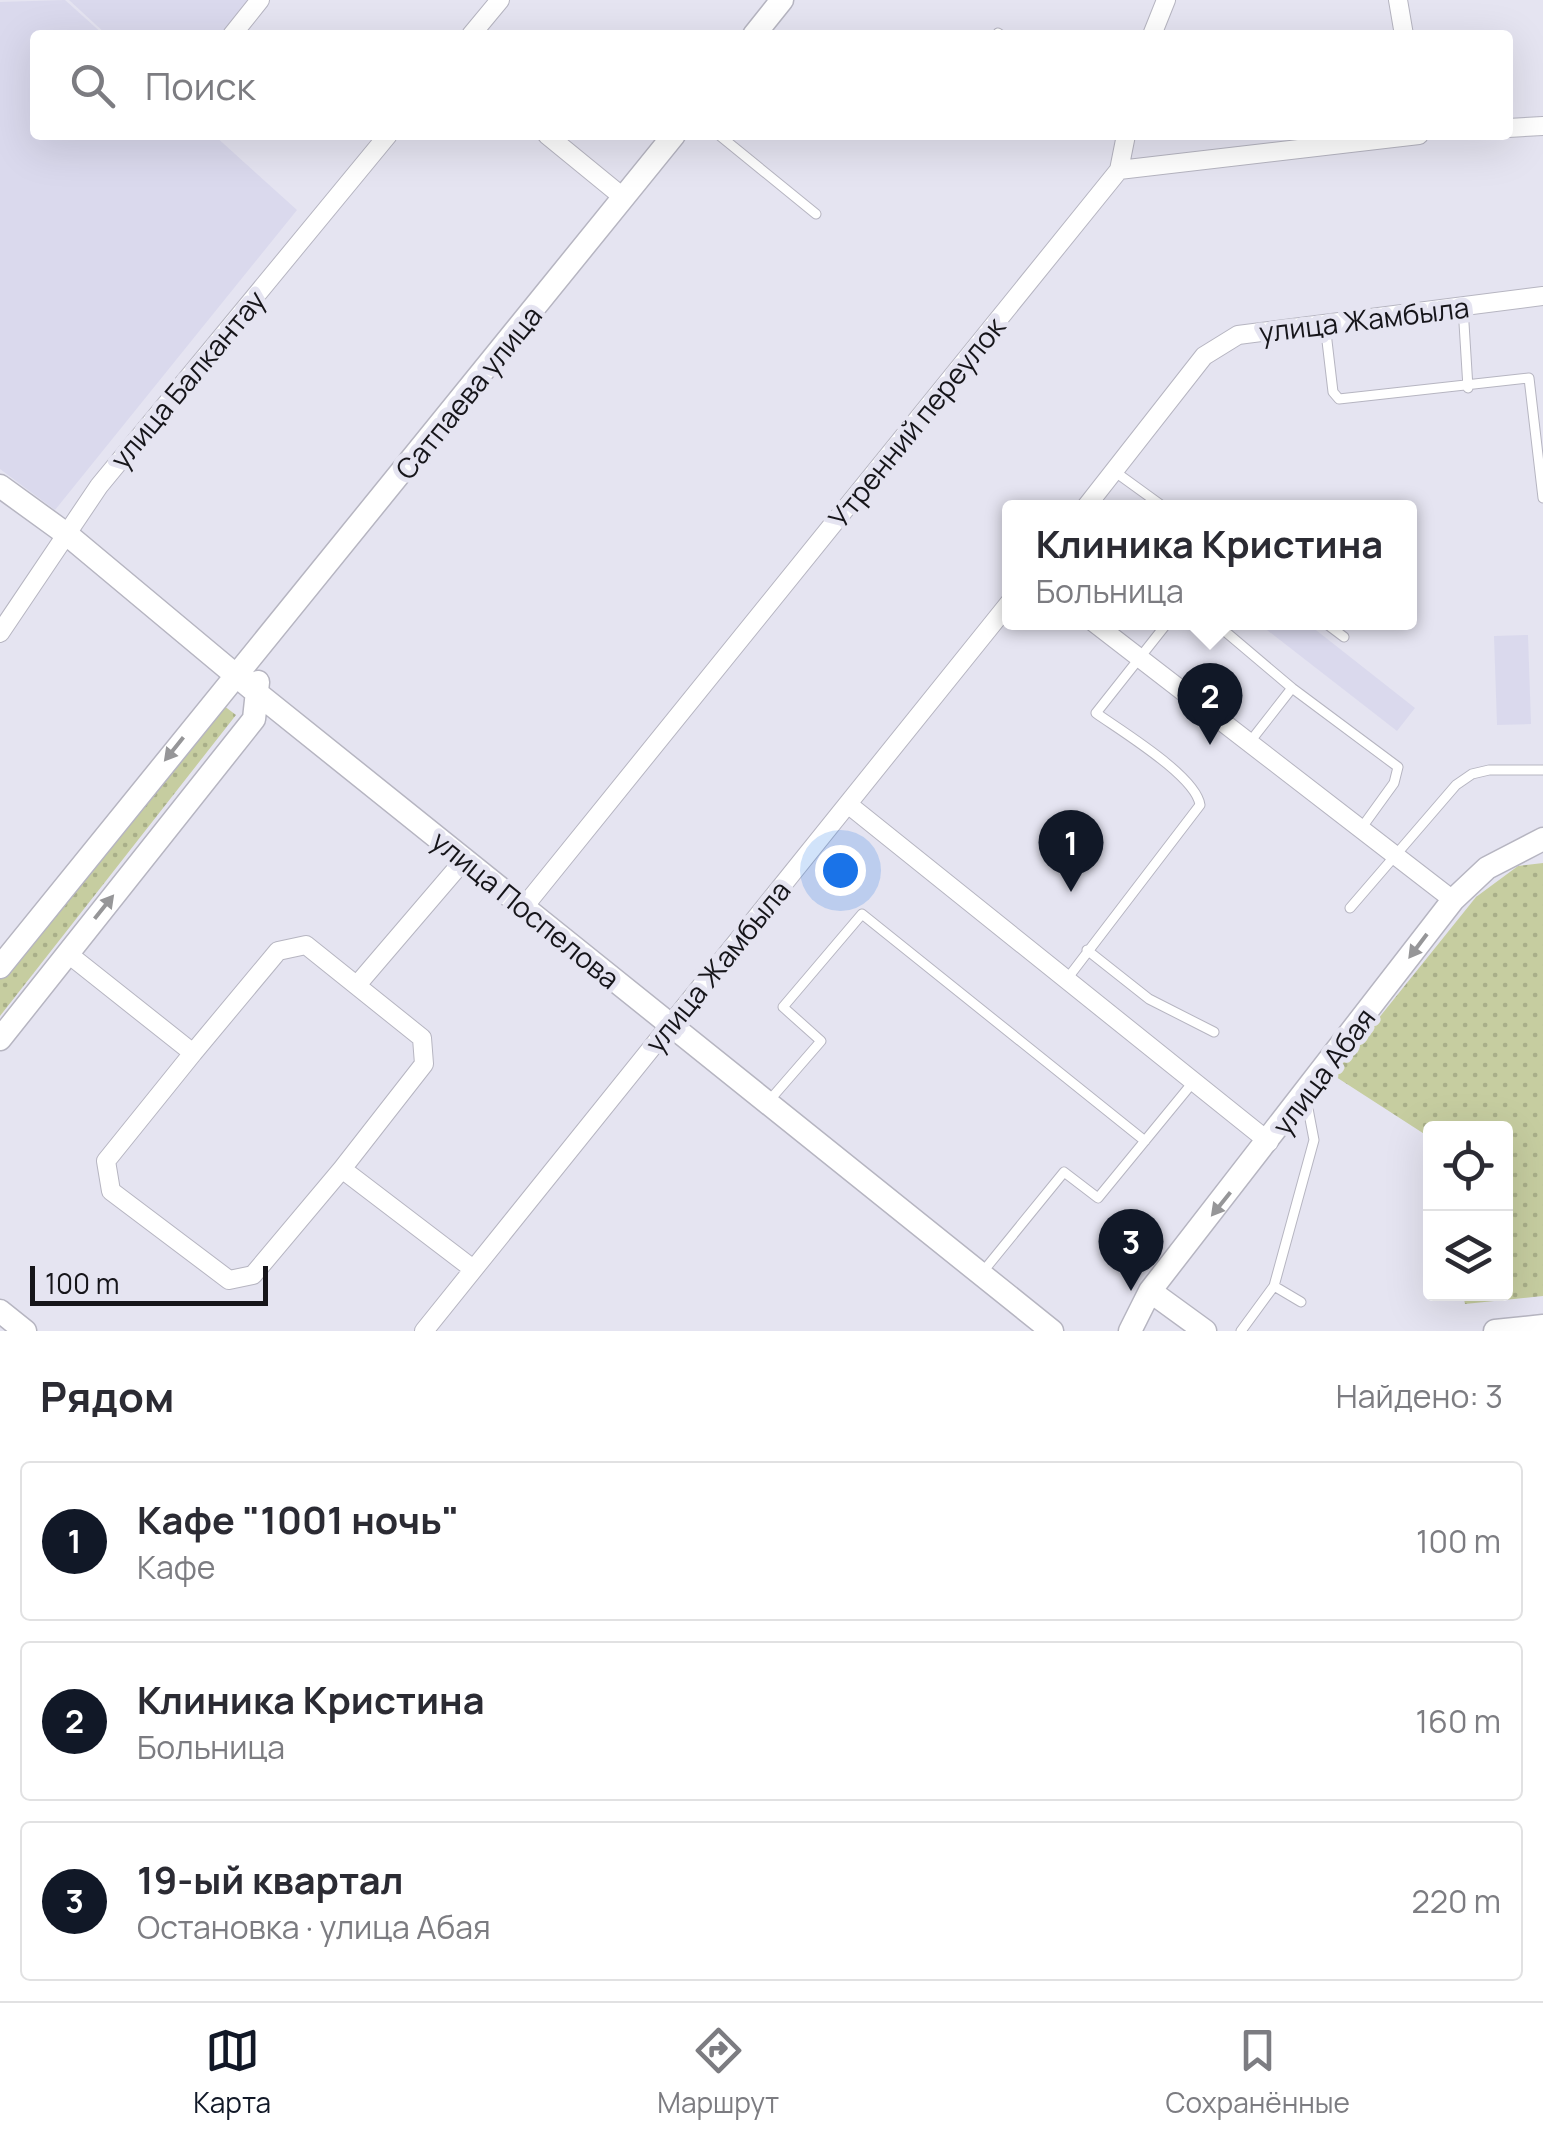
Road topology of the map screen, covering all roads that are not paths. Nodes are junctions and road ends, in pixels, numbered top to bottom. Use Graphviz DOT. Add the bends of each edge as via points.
graph roads {
  1 [pos="260,0"];
  2 [pos="500,0"];
  3 [pos="782,0"];
  4 [pos="1166,0"];
  5 [pos="1398,0"];
  6 [pos="236,30"];
  7 [pos="475,30"];
  8 [pos="758,30"];
  9 [pos="1154,30"];
  10 [pos="1403,30"];
  11 [pos="1543,126"];
  12 [pos="1513,128"];
  13 [pos="384,140"];
  14 [pos="553,140"];
  15 [pos="670,140"];
  16 [pos="725,140"];
  17 [pos="1125,140"];
  18 [pos="1376,140"];
  19 [pos="1119,170"];
  20 [pos="624,198"];
  21 [pos="816,214"];
  22 [pos="1543,296"];
  23 [pos="1463,307"];
  24 [pos="1324,324"];
  25 [pos="1468,388"];
  26 [pos="1114,470"];
  27 [pos="0,486"];
  28 [pos="1543,498"];
  29 [pos="1090,500"];
  30 [pos="1154,500"];
  31 [pos="69,536"];
  32 [pos="1002,612"];
  33 [pos="1104,630"];
  34 [pos="1162,630"];
  35 [pos="1223,630"];
  36 [pos="1335,630"];
  37 [pos="0,633"];
  38 [pos="1344,637"];
  39 [pos="262,649"];
  40 [pos="1142,659"];
  41 [pos="236,674"];
  42 [pos="1292,688"];
  43 [pos="257,693"];
  44 [pos="1248,743"];
  45 [pos="1543,770"];
  46 [pos="848,805"];
  47 [pos="1360,831"];
  48 [pos="1543,840"];
  49 [pos="1393,856"];
  50 [pos="464,860"];
  51 [pos="1453,900"];
  52 [pos="524,908"];
  53 [pos="1350,908"];
  54 [pos="1087,950"];
  55 [pos="67,953"];
  56 [pos="0,966"];
  57 [pos="1067,979"];
  58 [pos="357,985"];
  59 [pos="669,1024"];
  60 [pos="1214,1032"];
  61 [pos="0,1039"];
  62 [pos="193,1053"];
  63 [pos="1194,1080"];
  64 [pos="1305,1096"];
  65 [pos="767,1104"];
  66 [pos="1145,1142"];
  67 [pos="1269,1142"];
  68 [pos="342,1168"];
  69 [pos="473,1269"];
  70 [pos="981,1274"];
  71 [pos="1274,1286"];
  72 [pos="1150,1290"];
  73 [pos="1301,1302"];
  74 [pos="0,1310"];
  75 [pos="1543,1326"];
  76 [pos="25,1331"];
  77 [pos="424,1331"];
  78 [pos="1052,1331"];
  79 [pos="1130,1331"];
  80 [pos="1205,1331"];
  81 [pos="1241,1331"];
  82 [pos="1495,1331"];
  1 -- 6 [label="street"];
  2 -- 7 [label="street"];
  3 -- 8 [label="street"];
  4 -- 9 [label="street"];
  5 -- 10 [label="street"];
  11 -- 12 [label="street"];
  13 -- 31 [label="street, улица Балкантау" via="99,486"];
  14 -- 20 [label="street"];
  15 -- 20 [label="street, Сатпаева улица"];
  16 -- 21 [label="lane"];
  17 -- 19 [label="street"];
  18 -- 19 [label="street"];
  19 -- 52 [label="street, Утренний переулок"];
  20 -- 39 [label="street, Сатпаева улица"];
  22 -- 23 [label="street, улица Жамбыла"];
  23 -- 24 [label="street, улица Жамбыла"];
  23 -- 25 [label="lane"];
  24 -- 25 [label="lane" via="1339,400"];
  24 -- 26 [label="street, улица Жамбыла" via="1238,335 1204,356"];
  25 -- 28 [label="lane" via="1531,380"];
  26 -- 29 [label="street, улица Жамбыла"];
  26 -- 30 [label="lane"];
  27 -- 31 [label="street, улица Поспелова"];
  31 -- 37 [label="street, улица Балкантау"];
  31 -- 41 [label="street, улица Поспелова"];
  32 -- 46 [label="street, улица Жамбыла"];
  33 -- 40 [label="street"];
  34 -- 40 [label="lane"];
  35 -- 42 [label="lane"];
  36 -- 38 [label="lane"];
  39 -- 41 [label="street, Сатпаева улица"];
  39 -- 43 [label="street"];
  40 -- 44 [label="street"];
  40 -- 54 [label="lane" via="1096,712 1161,760 1200,805"];
  41 -- 43 [label="street, улица Поспелова"];
  41 -- 56 [label="street, Сатпаева улица, one-way"];
  42 -- 44 [label="lane"];
  42 -- 47 [label="lane" via="1398,767"];
  43 -- 50 [label="street, улица Поспелова"];
  55 -- 43 [label="street, one-way" via="254,719"];
  44 -- 47 [label="street"];
  45 -- 49 [label="lane" via="1472,774"];
  46 -- 57 [label="street"];
  46 -- 59 [label="street, улица Жамбыла"];
  47 -- 49 [label="street"];
  48 -- 51 [label="street, улица Абая" via="1487,868"];
  49 -- 51 [label="street"];
  49 -- 53 [label="lane"];
  50 -- 52 [label="street, улица Поспелова"];
  50 -- 58 [label="street"];
  51 -- 64 [label="street, улица Абая, one-way"];
  52 -- 59 [label="street, улица Поспелова"];
  54 -- 57 [label="lane"];
  54 -- 60 [label="lane" via="1149,999"];
  55 -- 61 [label="street"];
  55 -- 62 [label="street"];
  57 -- 63 [label="street"];
  58 -- 62 [label="street" via="306,945 278,951"];
  58 -- 68 [label="street" via="422,1038 424,1064"];
  59 -- 65 [label="street, улица Поспелова"];
  59 -- 69 [label="street, улица Жамбыла"];
  62 -- 68 [label="street" via="106,1161 111,1191 229,1280 253,1275"];
  63 -- 66 [label="lane"];
  63 -- 67 [label="street"];
  64 -- 67 [label="street, улица Абая"];
  64 -- 71 [label="lane" via="1314,1140"];
  65 -- 66 [label="lane" via="821,1041 783,1007 862,914"];
  65 -- 70 [label="street, улица Поспелова"];
  66 -- 70 [label="lane" via="1098,1198 1064,1172"];
  67 -- 72 [label="street, улица Абая, one-way"];
  68 -- 69 [label="street"];
  69 -- 77 [label="street, улица Жамбыла"];
  70 -- 78 [label="street, улица Поспелова"];
  71 -- 73 [label="lane"];
  71 -- 81 [label="lane"];
  72 -- 79 [label="street, улица Абая"];
  72 -- 80 [label="street"];
  74 -- 76 [label="street"];
  75 -- 82 [label="street"];
}
